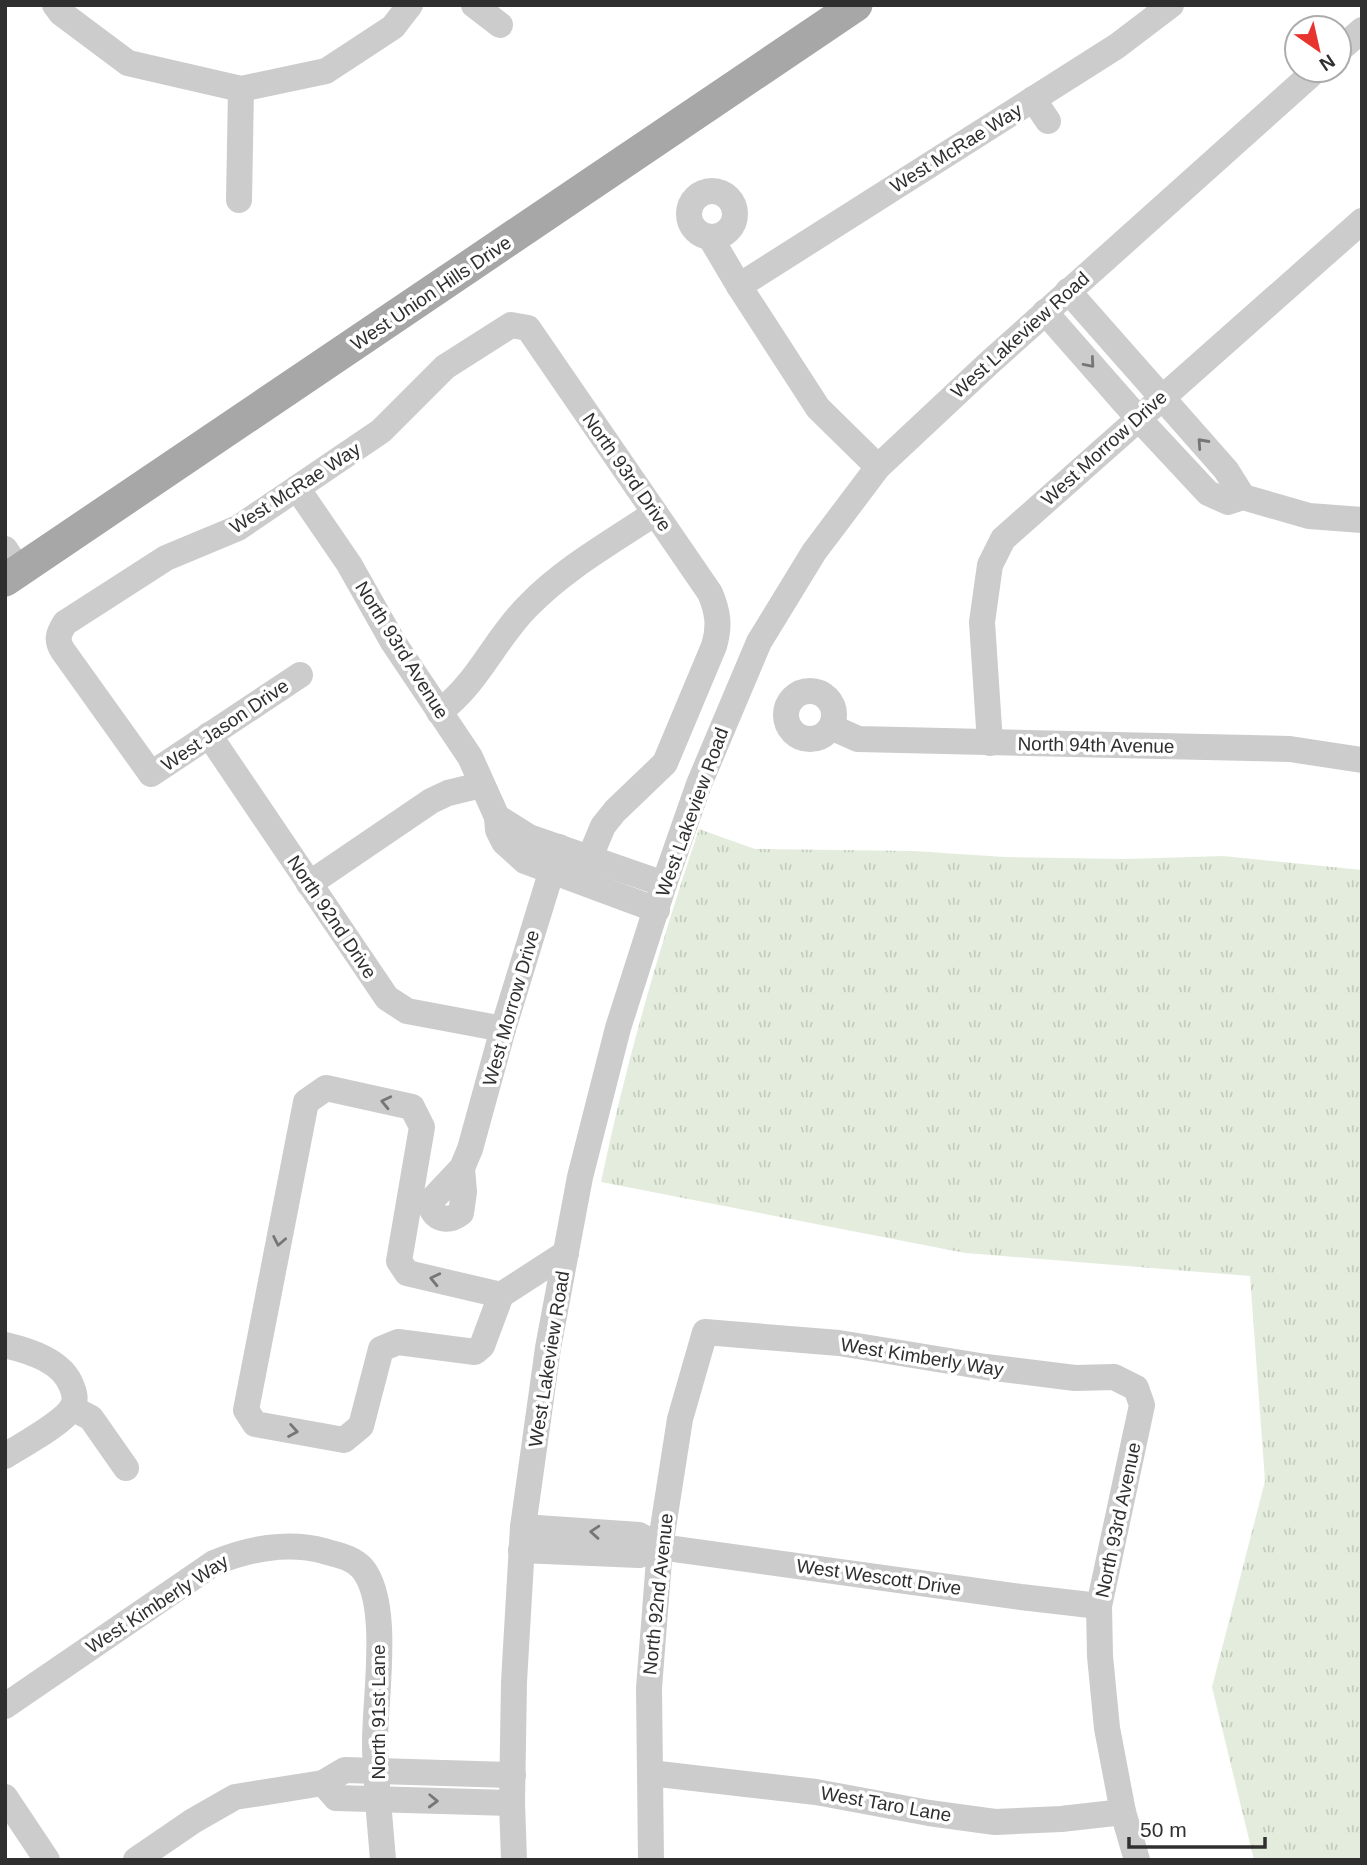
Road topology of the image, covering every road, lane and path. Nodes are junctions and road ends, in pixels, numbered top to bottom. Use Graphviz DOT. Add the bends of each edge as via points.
graph roads {
  1 [pos="55,5"];
  2 [pos="410,5"];
  3 [pos="474,5"];
  4 [pos="856,5"];
  5 [pos="1171,5"];
  6 [pos="500,25"];
  7 [pos="1300,84"];
  8 [pos="241,89"];
  9 [pos="1033,99"];
  10 [pos="1048,121"];
  11 [pos="239,201"];
  12 [pos="1362,221"];
  13 [pos="710,237"];
  14 [pos="738,286"];
  15 [pos="1068,291"];
  16 [pos="1045,312"];
  17 [pos="518,324"];
  18 [pos="1161,397"];
  19 [pos="1138,418"];
  20 [pos="878,467"];
  21 [pos="297,488"];
  22 [pos="1243,498"];
  23 [pos="655,513"];
  24 [pos="1362,520"];
  25 [pos="10,566"];
  26 [pos="300,675"];
  27 [pos="439,712"];
  28 [pos="831,727"];
  29 [pos="209,735"];
  30 [pos="990,743"];
  31 [pos="1362,760"];
  32 [pos="151,774"];
  33 [pos="481,785"];
  34 [pos="555,859"];
  35 [pos="584,869"];
  36 [pos="309,884"];
  37 [pos="664,884"];
  38 [pos="657,910"];
  39 [pos="503,1030"];
  40 [pos="462,1168"];
  41 [pos="566,1253"];
  42 [pos="501,1294"];
  43 [pos="705,1332"];
  44 [pos="5,1345"];
  45 [pos="1136,1388"];
  46 [pos="67,1423"];
  47 [pos="21,1447"];
  48 [pos="126,1468"];
  49 [pos="522,1539"];
  50 [pos="660,1546"];
  51 [pos="362,1568"];
  52 [pos="1099,1606"];
  53 [pos="5,1706"];
  54 [pos="377,1771"];
  55 [pos="650,1773"];
  56 [pos="513,1775"];
  57 [pos="323,1783"];
  58 [pos="5,1797"];
  59 [pos="379,1799"];
  60 [pos="512,1803"];
  61 [pos="1123,1812"];
  62 [pos="47,1860"];
  63 [pos="136,1860"];
  64 [pos="383,1860"];
  65 [pos="514,1860"];
  66 [pos="651,1860"];
  67 [pos="1137,1860"];
  1 -- 8 [label="street" via="128,63"];
  2 -- 8 [label="street" via="393,27 326,71"];
  3 -- 6 [label="street"];
  4 -- 25 [label="main road, West Union Hills Drive"];
  5 -- 9 [label="street, West McRae Way"];
  7 -- 15 [label="street, West Lakeview Road"];
  8 -- 11 [label="street"];
  9 -- 10 [label="street"];
  9 -- 14 [label="street, West McRae Way"];
  12 -- 18 [label="street, West Morrow Drive"];
  13 -- 14 [label="street"];
  14 -- 20 [label="street" via="818,408"];
  15 -- 16 [label="street, West Lakeview Road"];
  15 -- 18 [label="street"];
  16 -- 19 [label="street, one-way"];
  16 -- 20 [label="street, West Lakeview Road"];
  17 -- 21 [label="street, West McRae Way" via="445,367 381,431"];
  17 -- 23 [label="street, North 93rd Drive" via="528,328"];
  18 -- 19 [label="street, West Morrow Drive"];
  22 -- 18 [label="street, one-way" via="1226,470"];
  19 -- 22 [label="street" via="1208,493 1228,502"];
  19 -- 30 [label="street, West Morrow Drive" via="1003,539 989,565 982,622"];
  20 -- 37 [label="street, West Lakeview Road" via="814,552 759,642 699,784"];
  21 -- 27 [label="street, North 93rd Avenue"];
  21 -- 32 [label="street, West McRae Way" via="238,528 166,558 65,623 58,633 57,642"];
  22 -- 24 [label="street" via="1309,516"];
  23 -- 27 [label="street" via="526,607 456,700"];
  23 -- 35 [label="street, North 93rd Drive" via="710,593 719,629 664,763 603,826"];
  26 -- 29 [label="street, West Jason Drive"];
  27 -- 33 [label="street, North 93rd Avenue" via="470,757"];
  28 -- 30 [label="street, North 94th Avenue" via="858,739"];
  29 -- 32 [label="street, West Jason Drive"];
  29 -- 36 [label="street, North 92nd Drive"];
  30 -- 31 [label="street, North 94th Avenue" via="1290,749"];
  33 -- 34 [label="street, North 93rd Avenue" via="497,817 498,830 514,853 525,861"];
  33 -- 36 [label="street" via="432,801"];
  34 -- 35 [label="street, North 93rd Avenue"];
  34 -- 39 [label="street, West Morrow Drive"];
  35 -- 37 [label="street, North 93rd Avenue"];
  35 -- 38 [label="street, North 93rd Avenue"];
  36 -- 39 [label="street, North 92nd Drive" via="387,998 407,1011"];
  37 -- 38 [label="street, West Lakeview Road"];
  38 -- 41 [label="street, West Lakeview Road" via="618,1028"];
  39 -- 40 [label="street, West Morrow Drive"];
  41 -- 42 [label="street"];
  41 -- 49 [label="street, West Lakeview Road"];
  42 -- 42 [label="street, one-way" via="408,1273 399,1261 422,1127 412,1107 326,1088 306,1102 246,1410 255,1424 344,1440 361,1426 381,1349 398,1342 475,1352 482,1346"];
  43 -- 45 [label="street, West Kimberly Way" via="839,1343 1075,1378 1114,1377"];
  43 -- 50 [label="street, North 92nd Avenue" via="680,1419"];
  44 -- 46 [label="street" via="49,1360 62,1370 75,1398"];
  45 -- 52 [label="street, North 93rd Avenue" via="1142,1405"];
  46 -- 47 [label="street"];
  46 -- 48 [label="street" via="91,1418"];
  49 -- 50 [label="street, West Wescott Drive" via="639,1555"];
  49 -- 56 [label="street, West Lakeview Road"];
  50 -- 52 [label="street, West Wescott Drive"];
  50 -- 55 [label="street, North 92nd Avenue" via="649,1688"];
  51 -- 53 [label="street, West Kimberly Way" via="347,1557 311,1547 240,1552 214,1563"];
  51 -- 54 [label="street, North 91st Lane" via="378,1610"];
  52 -- 61 [label="street, North 93rd Avenue" via="1107,1728"];
  54 -- 56 [label="street"];
  54 -- 57 [label="street" via="345,1770"];
  54 -- 59 [label="street, North 91st Lane"];
  55 -- 61 [label="street, West Taro Lane" via="816,1791 995,1822"];
  55 -- 66 [label="street, North 92nd Avenue"];
  56 -- 60 [label="street, West Lakeview Road"];
  57 -- 59 [label="street" via="336,1798"];
  57 -- 63 [label="street" via="235,1797"];
  58 -- 62 [label="street"];
  59 -- 60 [label="street, one-way"];
  59 -- 64 [label="street, North 91st Lane"];
  60 -- 65 [label="street, West Lakeview Road"];
  61 -- 67 [label="street, North 93rd Avenue"];
}
